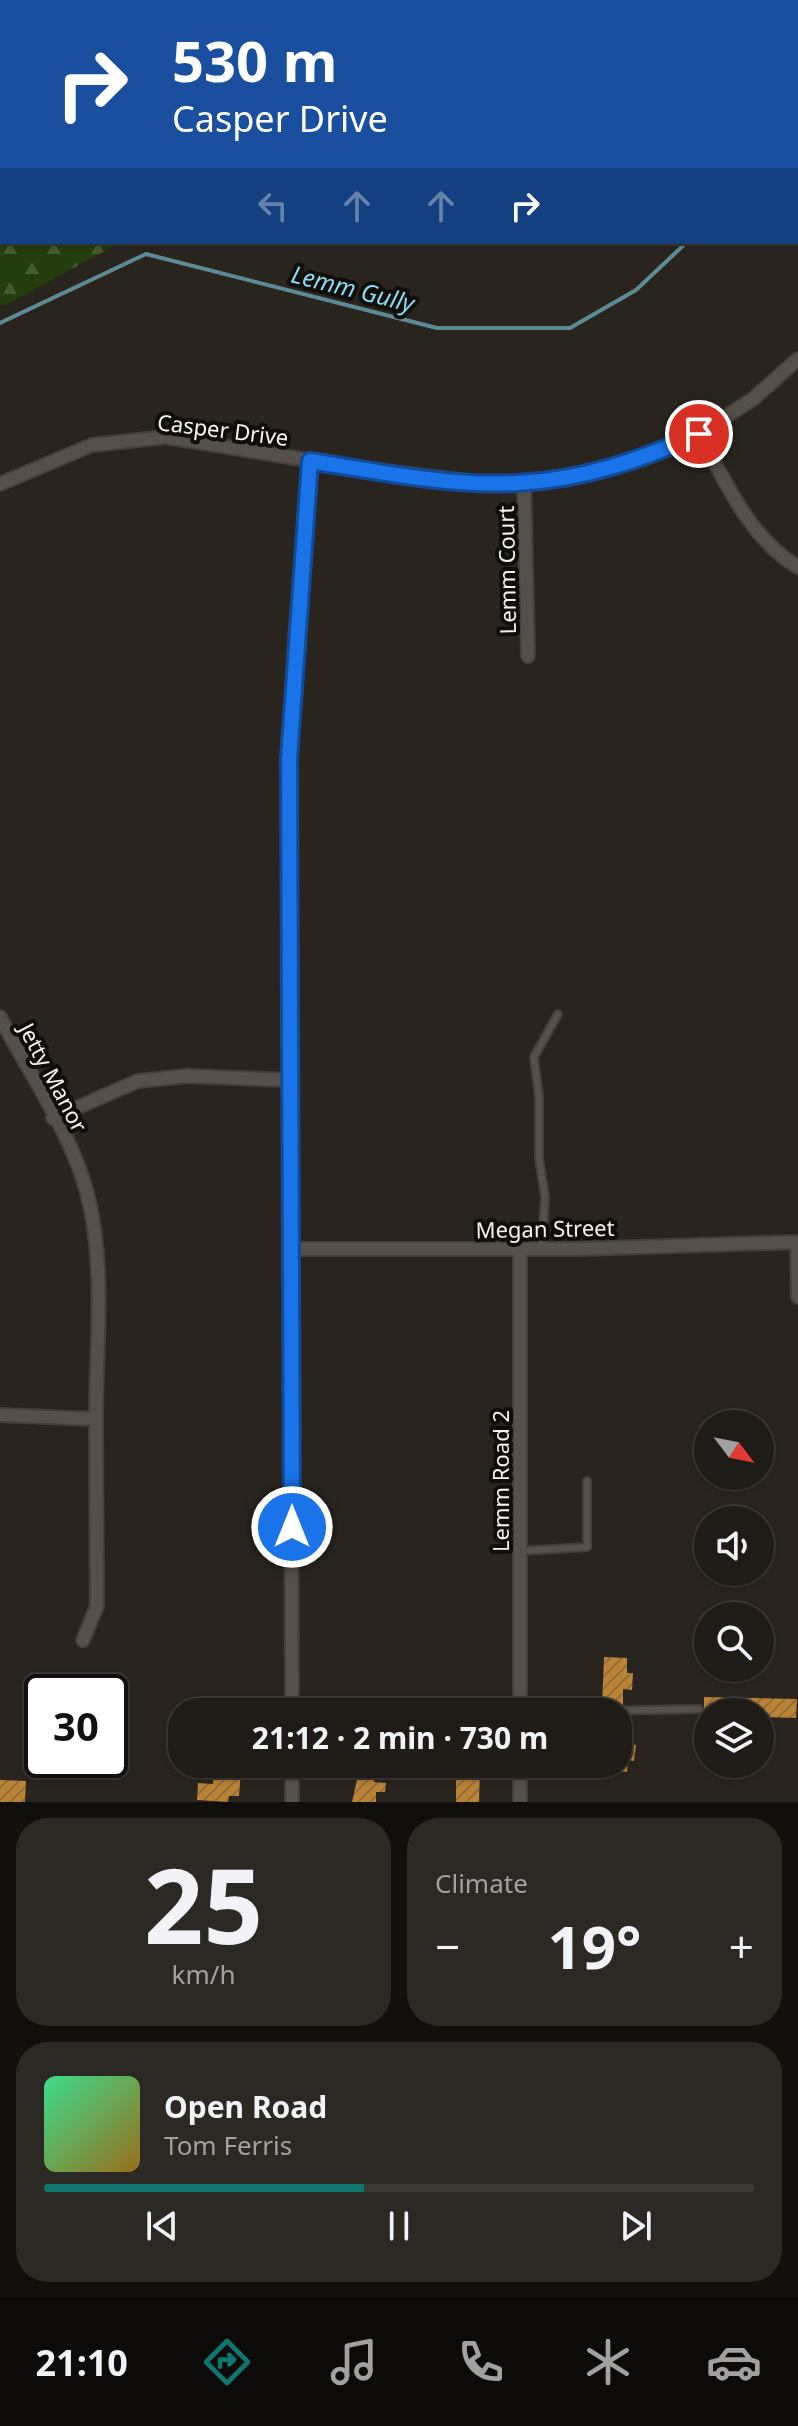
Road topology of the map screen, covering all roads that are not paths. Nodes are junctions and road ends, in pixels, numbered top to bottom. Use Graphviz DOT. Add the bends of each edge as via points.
graph roads {
  1 [pos="798,359"];
  2 [pos="699,434"];
  3 [pos="310,461"];
  4 [pos="524,482"];
  5 [pos="0,484"];
  6 [pos="798,567"];
  7 [pos="528,656"];
  8 [pos="558,1014"];
  9 [pos="0,1017"];
  10 [pos="289,1080"];
  11 [pos="53,1118"];
  12 [pos="798,1242"];
  13 [pos="292,1249"];
  14 [pos="542,1249"];
  15 [pos="520,1250"];
  16 [pos="798,1297"];
  17 [pos="0,1415"];
  18 [pos="96,1419"];
  19 [pos="587,1481"];
  20 [pos="520,1551"];
  21 [pos="83,1640"];
  22 [pos="292,1698"];
  23 [pos="520,1698"];
  24 [pos="694,1709"];
  25 [pos="632,1710"];
  26 [pos="292,1778"];
  27 [pos="520,1778"];
  28 [pos="292,1802"];
  29 [pos="520,1802"];
  1 -- 2 [label="street, Casper Drive" via="753,399"];
  2 -- 4 [label="street, Casper Drive" via="622,464"];
  2 -- 6 [label="street" via="752,524"];
  3 -- 4 [label="street, Casper Drive" via="476,482"];
  3 -- 5 [label="street, Casper Drive" via="166,437 92,445"];
  3 -- 10 [label="street" via="289,759"];
  4 -- 7 [label="street, Lemm Court"];
  8 -- 14 [label="lane" via="534,1057 545,1197"];
  9 -- 11 [label="street, Jetty Manor"];
  10 -- 11 [label="street" via="187,1076 138,1081"];
  10 -- 13 [label="street"];
  11 -- 18 [label="street, Jetty Manor" via="87,1193 96,1250"];
  12 -- 14 [label="street, Megan Street"];
  12 -- 16 [label="street"];
  13 -- 15 [label="street, Megan Street"];
  13 -- 22 [label="street"];
  14 -- 15 [label="street, Megan Street"];
  15 -- 20 [label="street, Lemm Road 2"];
  17 -- 18 [label="street"];
  18 -- 21 [label="street, Jetty Manor" via="97,1606"];
  19 -- 20 [label="lane" via="587,1547"];
  20 -- 23 [label="street, Lemm Road 2"];
  24 -- 25 [label="lane"];
  26 -- 28 [label="street"];
  27 -- 29 [label="street"];
}
